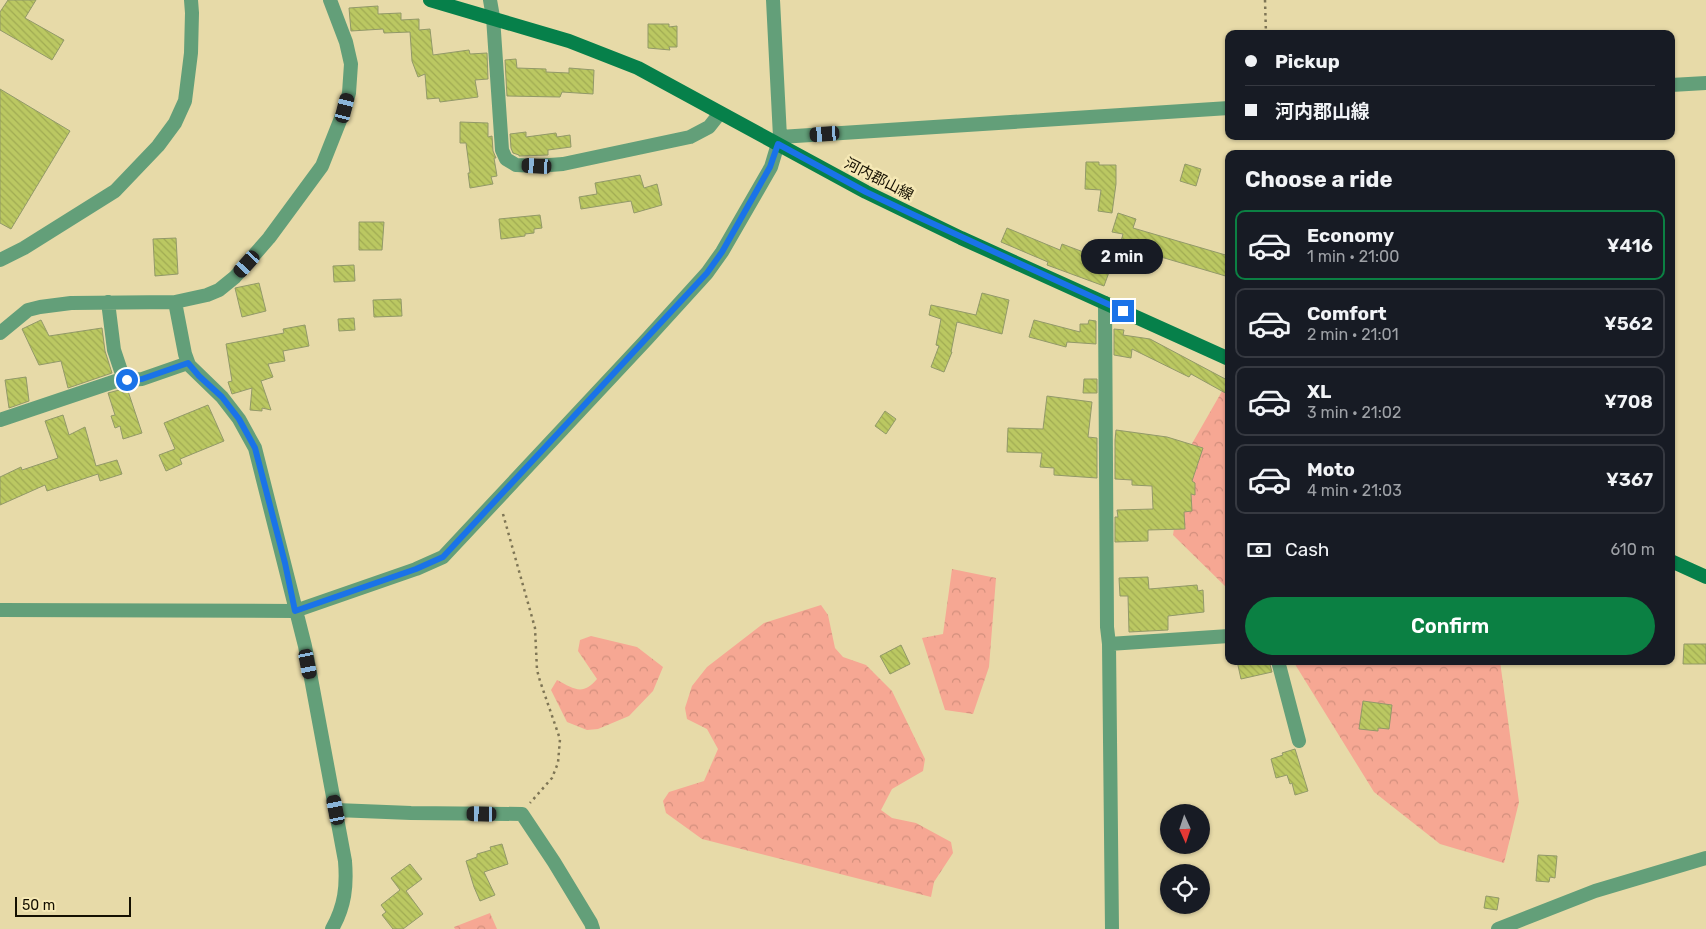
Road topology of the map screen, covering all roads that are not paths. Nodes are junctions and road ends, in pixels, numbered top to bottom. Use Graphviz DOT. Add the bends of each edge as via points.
graph roads {
  1 [pos="190,0"];
  2 [pos="330,0"];
  3 [pos="430,0"];
  4 [pos="490,0"];
  5 [pos="773,0"];
  6 [pos="493,18"];
  7 [pos="1706,83"];
  8 [pos="1675,85"];
  9 [pos="1225,108"];
  10 [pos="720,113"];
  11 [pos="779,140"];
  12 [pos="0,260"];
  13 [pos="108,302"];
  14 [pos="175,302"];
  15 [pos="1105,303"];
  16 [pos="0,333"];
  17 [pos="1225,357"];
  18 [pos="188,363"];
  19 [pos="124,380"];
  20 [pos="0,420"];
  21 [pos="1675,563"];
  22 [pos="1706,576"];
  23 [pos="0,610"];
  24 [pos="295,611"];
  25 [pos="1225,636"];
  26 [pos="1109,644"];
  27 [pos="1279,665"];
  28 [pos="1299,741"];
  29 [pos="336,810"];
  30 [pos="1706,858"];
  31 [pos="332,929"];
  32 [pos="593,929"];
  33 [pos="1112,929"];
  34 [pos="1498,929"];
  1 -- 12 [label="street" via="191,53 185,101 175,123 115,191"];
  2 -- 14 [label="street" via="351,64 345,108 322,166 269,238 235,277 207,295"];
  3 -- 6 [label="main road, 河内郡山線"];
  4 -- 6 [label="street"];
  5 -- 11 [label="street"];
  6 -- 10 [label="main road, 河内郡山線" via="570,41 638,68"];
  6 -- 10 [label="street" via="502,150 506,159 516,166 563,164 690,137 709,127"];
  7 -- 8 [label="street"];
  9 -- 11 [label="street"];
  10 -- 11 [label="main road, 河内郡山線"];
  11 -- 15 [label="main road, 河内郡山線" via="892,204"];
  11 -- 24 [label="street" via="770,167 707,273 443,557"];
  13 -- 14 [label="street"];
  13 -- 16 [label="street" via="71,303 28,310"];
  13 -- 19 [label="street" via="114,350"];
  14 -- 18 [label="street"];
  15 -- 17 [label="main road, 河内郡山線"];
  15 -- 26 [label="street"];
  18 -- 19 [label="street" via="142,379"];
  18 -- 24 [label="street" via="222,397 255,448"];
  19 -- 20 [label="street"];
  21 -- 22 [label="main road"];
  23 -- 24 [label="street"];
  24 -- 29 [label="street" via="305,646"];
  25 -- 26 [label="street"];
  26 -- 33 [label="street"];
  27 -- 28 [label="street"];
  29 -- 31 [label="street" via="347,883 339,917"];
  29 -- 32 [label="street" via="522,814"];
  30 -- 34 [label="street" via="1595,891"];
}
